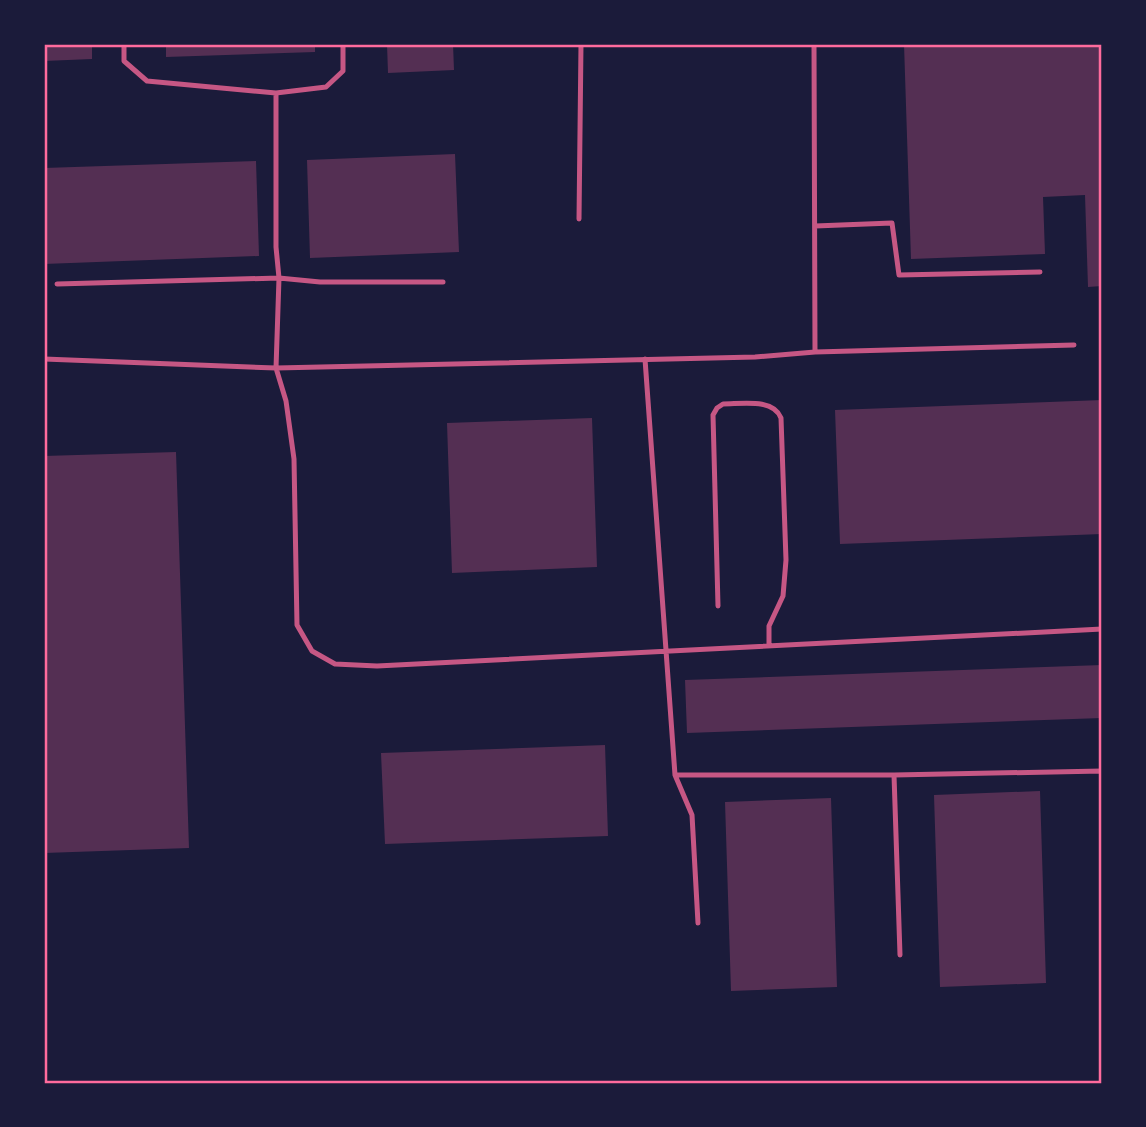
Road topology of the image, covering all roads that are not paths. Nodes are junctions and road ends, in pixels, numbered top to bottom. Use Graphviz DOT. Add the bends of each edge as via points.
graph roads {
  1 [pos="124,44"];
  2 [pos="342,44"];
  3 [pos="581,44"];
  4 [pos="814,44"];
  5 [pos="275,93"];
  6 [pos="579,219"];
  7 [pos="815,226"];
  8 [pos="1040,272"];
  9 [pos="279,278"];
  10 [pos="443,282"];
  11 [pos="57,284"];
  12 [pos="1074,345"];
  13 [pos="814,352"];
  14 [pos="44,359"];
  15 [pos="645,359"];
  16 [pos="276,368"];
  17 [pos="718,606"];
  18 [pos="1102,629"];
  19 [pos="769,645"];
  20 [pos="666,651"];
  21 [pos="1102,771"];
  22 [pos="675,775"];
  23 [pos="894,775"];
  24 [pos="1102,788"];
  25 [pos="698,923"];
  26 [pos="900,955"];
  1 -- 5 [label="lane" via="124,61 147,81"];
  2 -- 5 [label="lane" via="343,71 326,87"];
  3 -- 6 [label="lane"];
  4 -- 7 [label="lane"];
  5 -- 9 [label="lane"];
  7 -- 8 [label="lane" via="892,223 899,275"];
  7 -- 13 [label="lane"];
  9 -- 10 [label="lane"];
  9 -- 11 [label="lane"];
  9 -- 16 [label="lane"];
  12 -- 13 [label="lane"];
  13 -- 15 [label="lane"];
  14 -- 16 [label="lane"];
  15 -- 16 [label="lane"];
  15 -- 20 [label="lane"];
  16 -- 20 [label="lane" via="294,459 297,625 312,651 335,664 377,666"];
  17 -- 19 [label="lane" via="713,415 723,404 771,405 781,418 786,561 783,596 769,626"];
  18 -- 19 [label="lane"];
  19 -- 20 [label="lane"];
  20 -- 22 [label="lane"];
  21 -- 23 [label="lane"];
  21 -- 24 [label="lane"];
  22 -- 23 [label="lane"];
  22 -- 25 [label="lane" via="692,815"];
  23 -- 26 [label="lane"];
}
